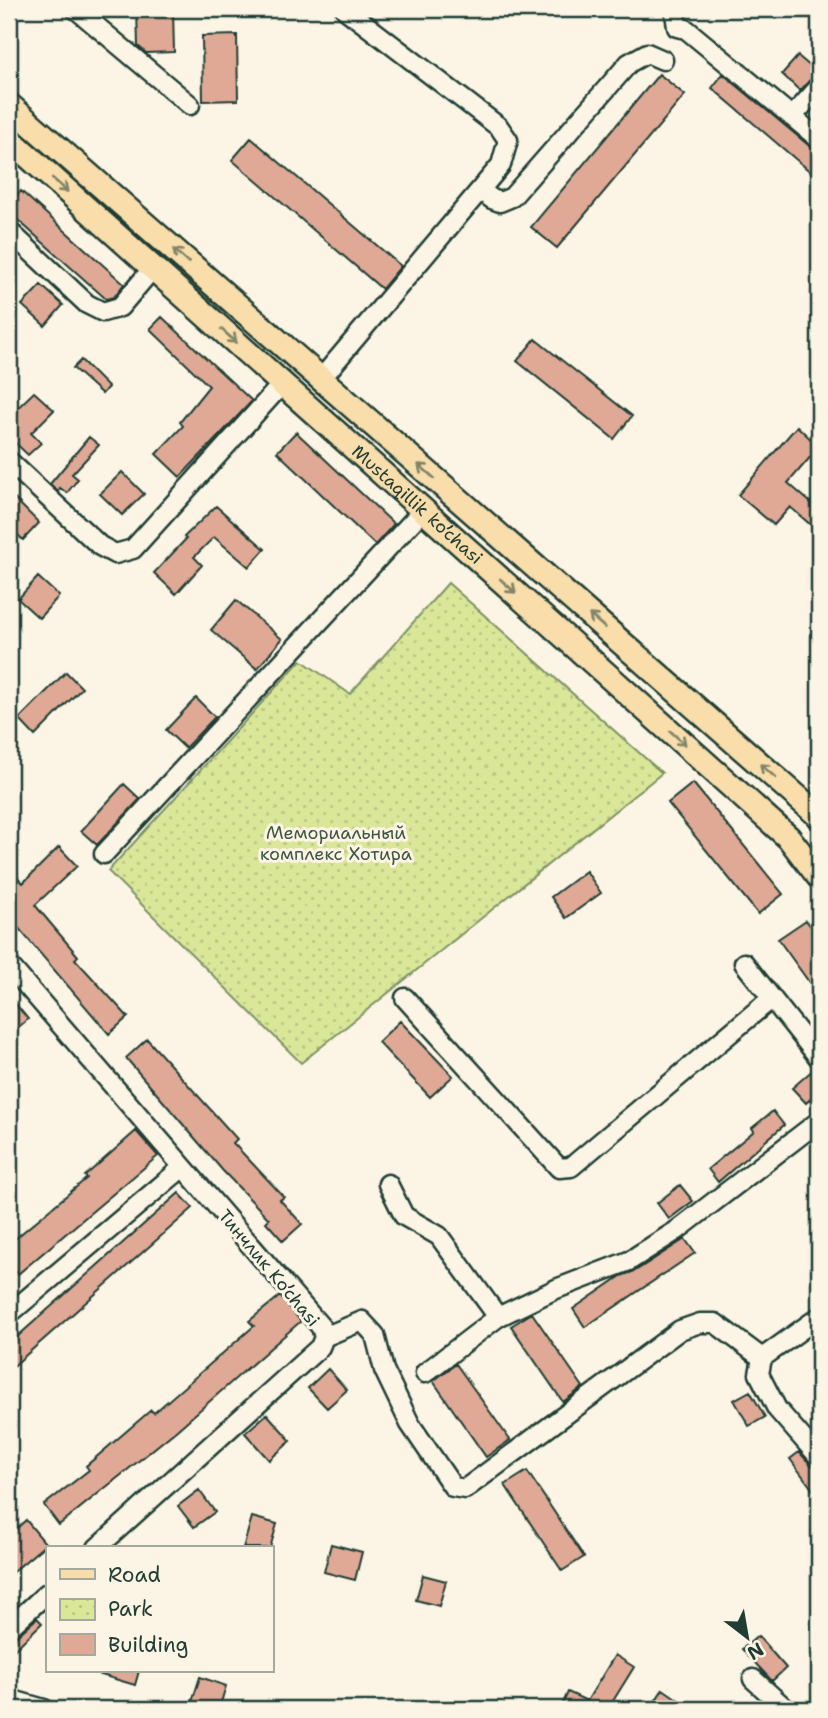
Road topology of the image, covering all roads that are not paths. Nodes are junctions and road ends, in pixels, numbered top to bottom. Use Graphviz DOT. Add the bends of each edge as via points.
graph roads {
  1 [pos="76,9"];
  2 [pos="345,9"];
  3 [pos="677,9"];
  4 [pos="663,60"];
  5 [pos="819,87"];
  6 [pos="9,105"];
  7 [pos="190,105"];
  8 [pos="792,117"];
  9 [pos="9,139"];
  10 [pos="819,139"];
  11 [pos="480,190"];
  12 [pos="9,231"];
  13 [pos="153,268"];
  14 [pos="321,379"];
  15 [pos="282,384"];
  16 [pos="9,461"];
  17 [pos="423,510"];
  18 [pos="819,816"];
  19 [pos="104,855"];
  20 [pos="819,877"];
  21 [pos="744,963"];
  22 [pos="9,965"];
  23 [pos="405,998"];
  24 [pos="772,998"];
  25 [pos="819,1058"];
  26 [pos="819,1121"];
  27 [pos="183,1167"];
  28 [pos="388,1184"];
  29 [pos="9,1314"];
  30 [pos="498,1317"];
  31 [pos="819,1317"];
  32 [pos="324,1337"];
  33 [pos="762,1358"];
  34 [pos="425,1373"];
  35 [pos="819,1457"];
  36 [pos="99,1546"];
  37 [pos="46,1594"];
  38 [pos="9,1628"];
  39 [pos="753,1678"];
  40 [pos="9,1699"];
  41 [pos="44,1709"];
  42 [pos="786,1709"];
  1 -- 7 [label="street"];
  2 -- 11 [label="street" via="499,128 508,140 500,165"];
  3 -- 8 [label="street" via="677,27 686,29"];
  4 -- 11 [label="street" via="647,53 629,63 512,197 500,202"];
  5 -- 8 [label="street"];
  14 -- 6 [label="main road, Mustaqillik ko’chasi, one-way"];
  8 -- 10 [label="street"];
  9 -- 13 [label="main road, Mustaqillik ko’chasi, one-way"];
  11 -- 14 [label="street"];
  12 -- 13 [label="street" via="87,304 103,312 120,307"];
  13 -- 15 [label="main road, Mustaqillik ko’chasi, one-way"];
  18 -- 14 [label="main road, Mustaqillik ko’chasi, one-way"];
  15 -- 16 [label="street" via="134,550 115,554 100,546"];
  15 -- 17 [label="main road, Mustaqillik ko’chasi"];
  17 -- 19 [label="street"];
  17 -- 20 [label="main road, Mustaqillik ko’chasi, one-way" via="789,838"];
  21 -- 24 [label="street"];
  22 -- 27 [label="street, Тинчлик Ko’chasi"];
  23 -- 24 [label="street" via="559,1168 571,1167"];
  24 -- 25 [label="street"];
  26 -- 30 [label="street" via="676,1231 629,1261"];
  27 -- 29 [label="street"];
  27 -- 32 [label="street, Тинчлик Ko’chasi" via="321,1327"];
  28 -- 30 [label="street" via="404,1216 439,1236"];
  30 -- 34 [label="street"];
  31 -- 33 [label="street"];
  32 -- 33 [label="street" via="362,1321 375,1335 384,1370 410,1424 453,1487 465,1489 680,1330 715,1323"];
  32 -- 36 [label="street, Тинчлик Ko’chasi" via="320,1347"];
  33 -- 35 [label="street" via="758,1374 777,1409"];
  37 -- 38 [label="street"];
  39 -- 42 [label="street"];
  40 -- 41 [label="street"];
}
